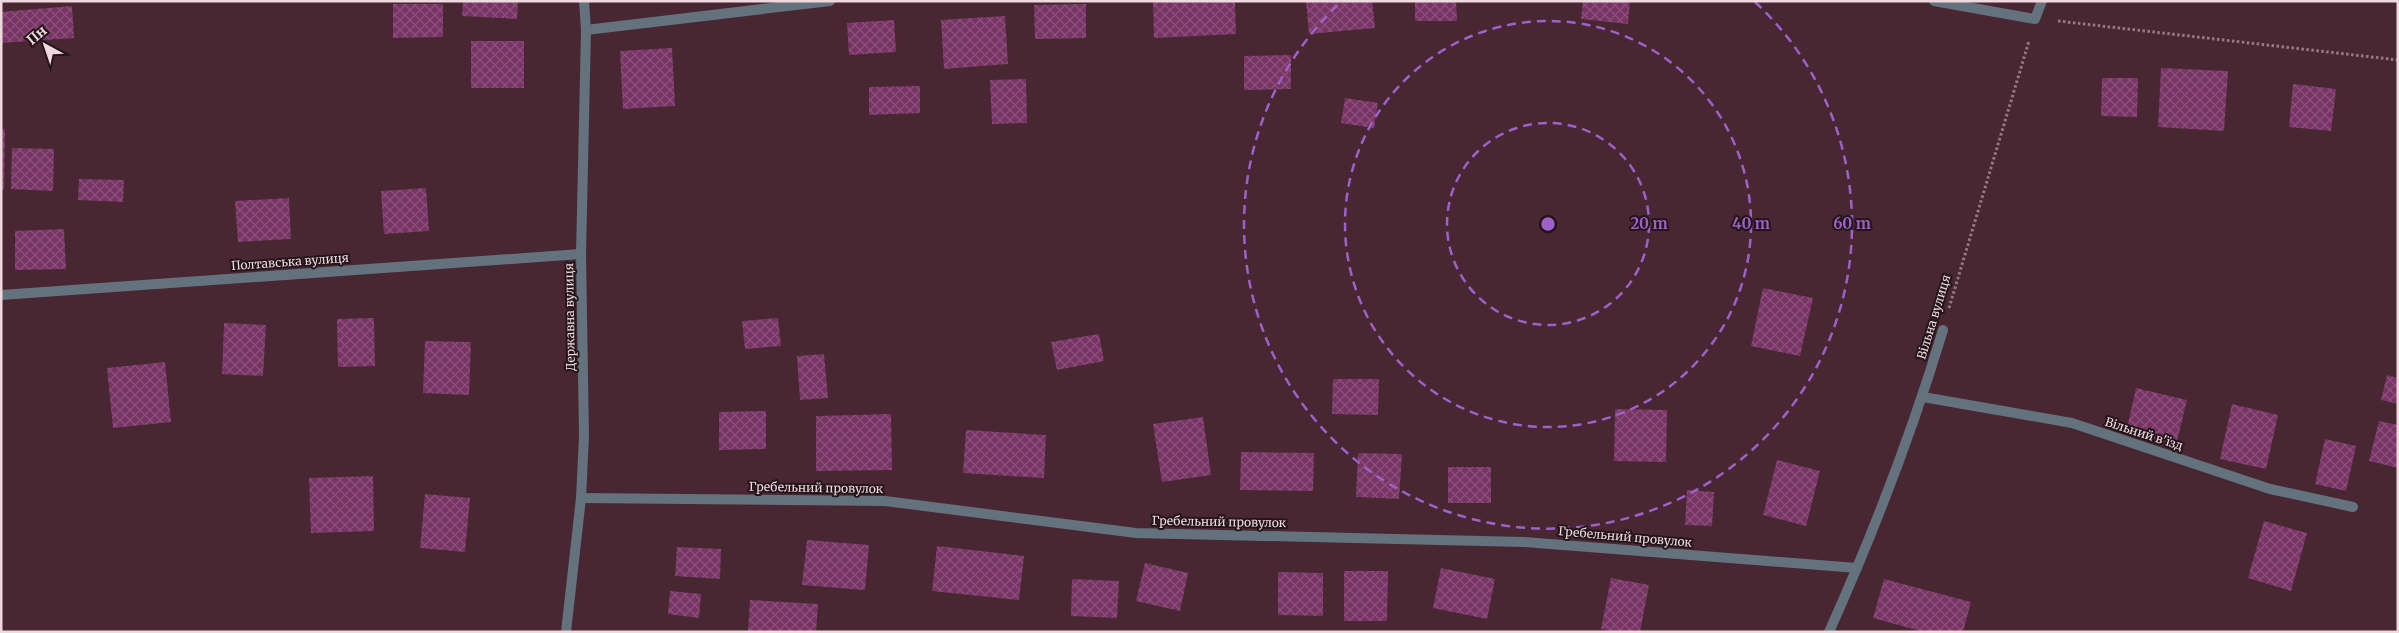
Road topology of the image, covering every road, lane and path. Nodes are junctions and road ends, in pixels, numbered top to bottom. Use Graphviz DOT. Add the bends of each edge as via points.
graph roads {
  1 [pos="584,1"];
  2 [pos="830,1"];
  3 [pos="1934,1"];
  4 [pos="2042,1"];
  5 [pos="2035,19"];
  6 [pos="586,30"];
  7 [pos="2398,60"];
  8 [pos="581,254"];
  9 [pos="1,295"];
  10 [pos="1942,330"];
  11 [pos="1923,397"];
  12 [pos="582,498"];
  13 [pos="2353,507"];
  14 [pos="1857,568"];
  15 [pos="566,632"];
  16 [pos="1829,632"];
  1 -- 6 [label="street, Державна вулиця"];
  2 -- 6 [label="street"];
  3 -- 5 [label="street"];
  4 -- 5 [label="street"];
  5 -- 7 [label="path"];
  5 -- 10 [label="path, Вільна вулиця"];
  6 -- 8 [label="street, Державна вулиця"];
  8 -- 9 [label="street, Полтавська вулиця"];
  8 -- 12 [label="street, Державна вулиця" via="584,329"];
  10 -- 11 [label="street, Вільна вулиця"];
  11 -- 13 [label="street, Вільний в'їзд" via="2072,423 2270,489"];
  11 -- 14 [label="street, Вільна вулиця"];
  12 -- 14 [label="street, Гребельний провулок" via="884,501 1136,533 1524,542"];
  12 -- 15 [label="street, Державна вулиця"];
  14 -- 16 [label="street, Вільна вулиця"];
}
